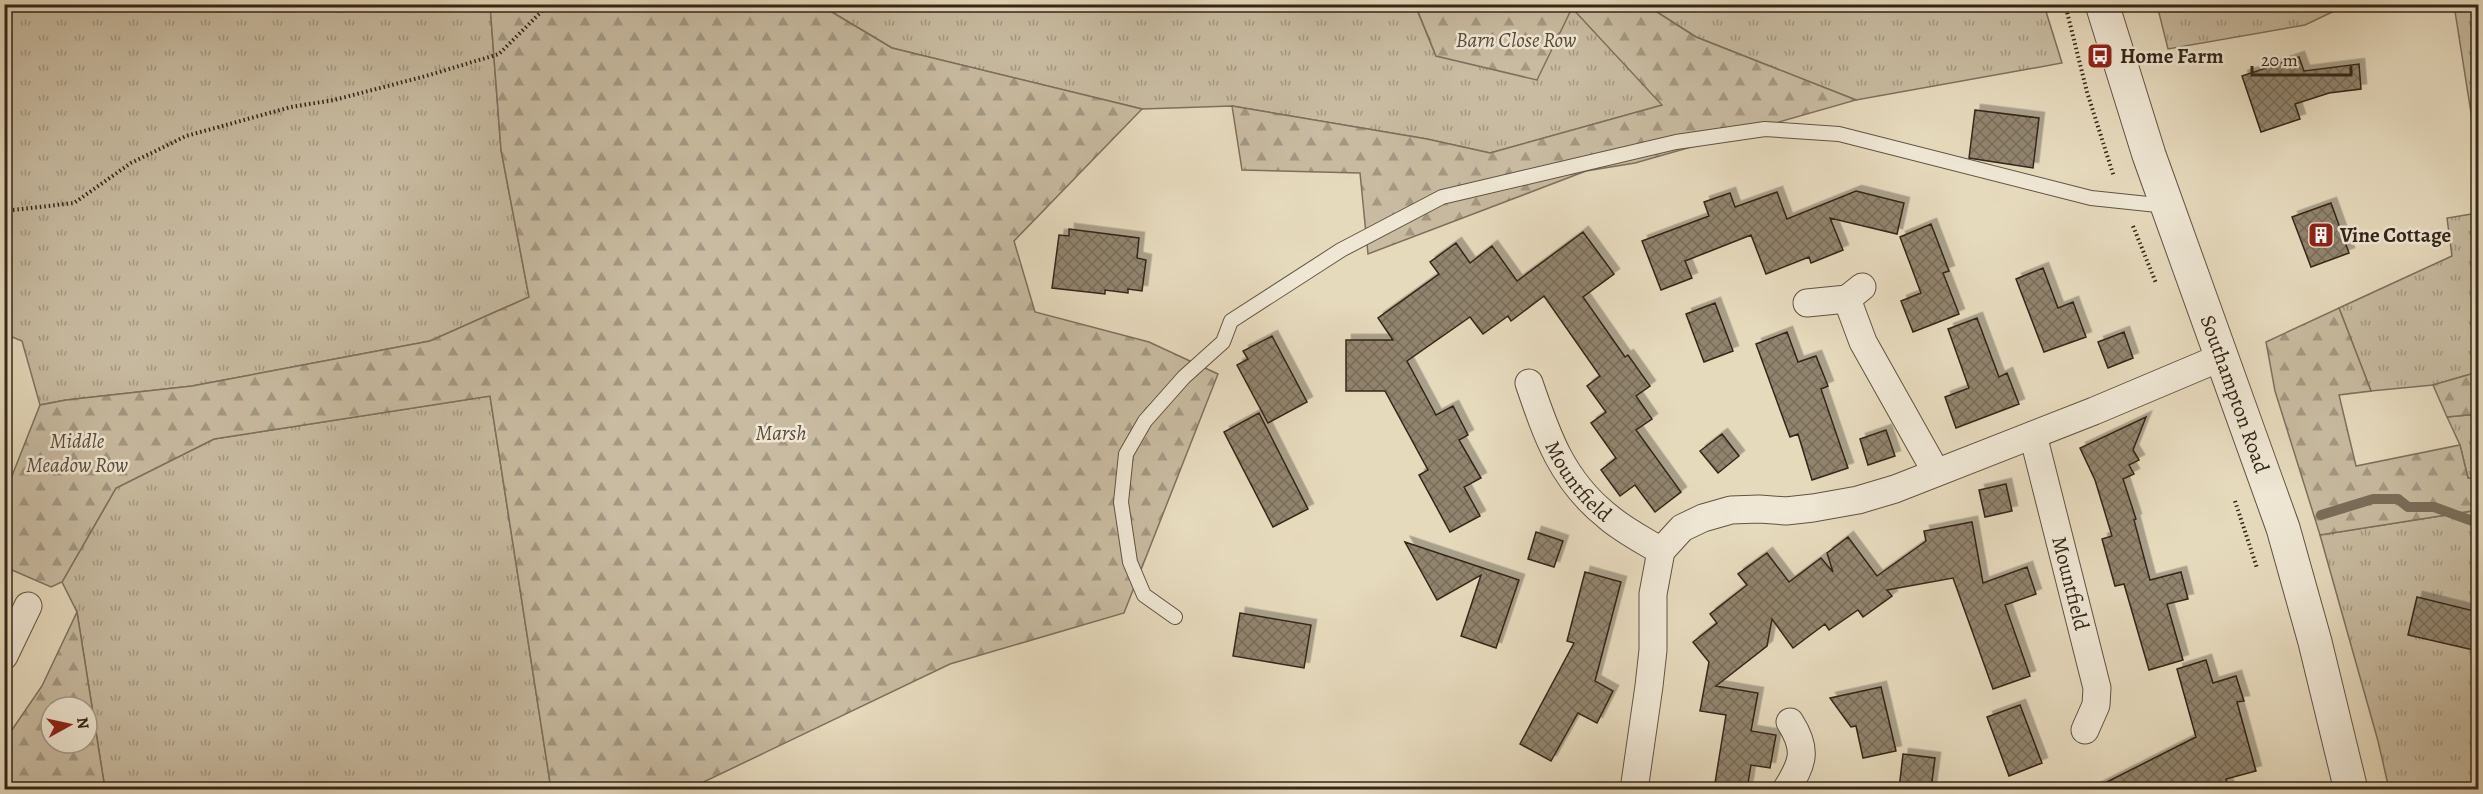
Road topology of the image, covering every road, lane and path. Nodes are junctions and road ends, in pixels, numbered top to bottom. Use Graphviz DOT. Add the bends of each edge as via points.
graph roads {
  1 [pos="549,4"];
  2 [pos="2102,4"];
  3 [pos="2167,206"];
  4 [pos="4,211"];
  5 [pos="1807,303"];
  6 [pos="2222,357"];
  7 [pos="1529,383"];
  8 [pos="2033,435"];
  9 [pos="1936,472"];
  10 [pos="1661,551"];
  11 [pos="1175,616"];
  12 [pos="16,619"];
  13 [pos="4,656"];
  14 [pos="1790,722"];
  15 [pos="2085,730"];
  16 [pos="1634,789"];
  17 [pos="1786,789"];
  18 [pos="2351,789"];
  1 -- 4 [label="path" via="499,54 186,136 131,163 74,203"];
  2 -- 3 [label="street, Southampton Road"];
  3 -- 6 [label="street, Southampton Road"];
  3 -- 11 [label="lane" via="2091,198 1839,134 1766,129 1676,142 1442,197 1341,250 1231,321 1223,342 1184,377 1145,421 1126,454 1121,502 1130,562 1144,595"];
  5 -- 9 [label="street" via="1854,293 1863,342"];
  6 -- 8 [label="street"];
  6 -- 18 [label="street, Southampton Road" via="2283,528"];
  7 -- 10 [label="street, Mountfield" via="1548,438 1574,484 1608,518"];
  8 -- 9 [label="street"];
  8 -- 15 [label="street, Mountfield" via="2097,688 2096,705"];
  9 -- 10 [label="street" via="1858,500 1786,511 1731,510 1703,518 1682,528"];
  10 -- 16 [label="street" via="1653,594 1653,650 1646,713"];
  12 -- 13 [label="street"];
  14 -- 17 [label="street" via="1800,738 1801,758 1799,770"];
}
